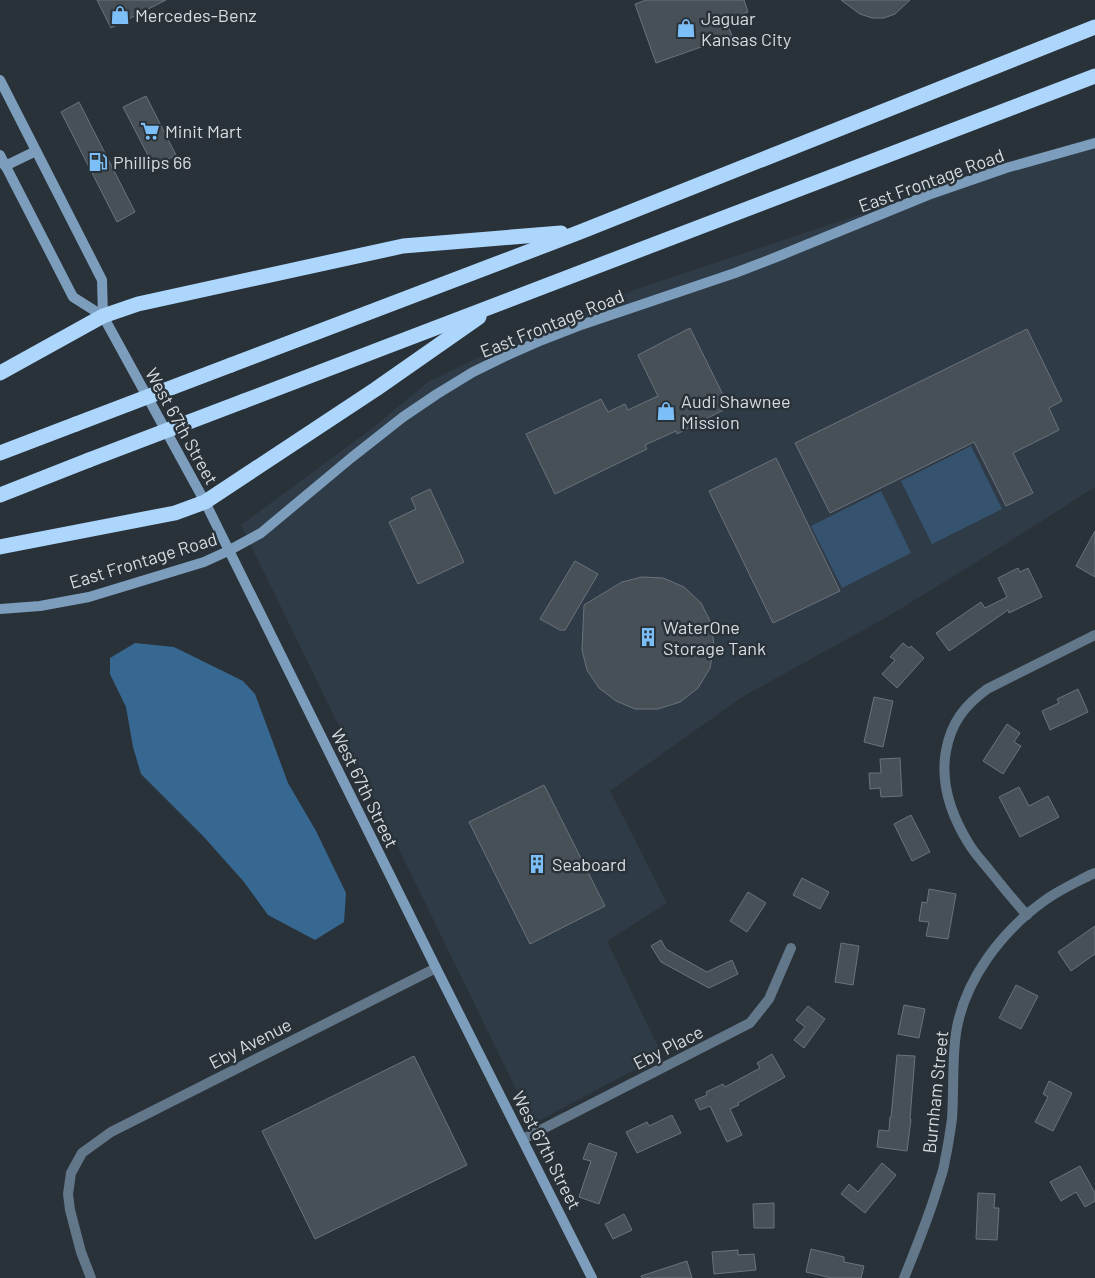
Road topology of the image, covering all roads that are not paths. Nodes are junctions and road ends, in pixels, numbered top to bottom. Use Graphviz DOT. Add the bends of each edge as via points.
graph roads {
  1 [pos="1095,27"];
  2 [pos="1095,76"];
  3 [pos="0,80"];
  4 [pos="1095,143"];
  5 [pos="36,151"];
  6 [pos="0,155"];
  7 [pos="5,166"];
  8 [pos="580,232"];
  9 [pos="499,303"];
  10 [pos="103,316"];
  11 [pos="0,372"];
  12 [pos="0,453"];
  13 [pos="0,494"];
  14 [pos="205,502"];
  15 [pos="0,547"];
  16 [pos="228,551"];
  17 [pos="0,609"];
  18 [pos="1095,635"];
  19 [pos="1095,874"];
  20 [pos="1027,914"];
  21 [pos="791,948"];
  22 [pos="436,968"];
  23 [pos="523,1139"];
  24 [pos="90,1278"];
  25 [pos="592,1278"];
  26 [pos="904,1278"];
  1 -- 8 [label="highway"];
  2 -- 9 [label="highway"];
  3 -- 5 [label="street, West 67th Street"];
  4 -- 16 [label="street, East Frontage Road" via="1006,168 928,195 735,273 578,326 508,355 473,372 403,417 261,533"];
  5 -- 7 [label="street"];
  5 -- 10 [label="street, West 67th Street" via="102,280"];
  6 -- 7 [label="street"];
  7 -- 10 [label="street" via="73,298"];
  8 -- 10 [label="highway" via="403,246 138,304"];
  8 -- 12 [label="highway, bridge"];
  9 -- 13 [label="highway, bridge"];
  9 -- 14 [label="highway"];
  10 -- 11 [label="highway"];
  10 -- 14 [label="street, West 67th Street"];
  14 -- 15 [label="highway" via="175,514"];
  14 -- 16 [label="street, West 67th Street"];
  16 -- 17 [label="street, East Frontage Road" via="204,562 89,597"];
  16 -- 22 [label="street, West 67th Street"];
  18 -- 20 [label="street" via="987,689 959,716 948,737 945,790 951,809 969,845"];
  19 -- 20 [label="street, Burnham Street" via="1062,889"];
  20 -- 26 [label="street, Burnham Street" via="992,952 974,979 964,1002 956,1030 952,1119 945,1163"];
  21 -- 23 [label="street, Eby Place" via="769,1000 750,1024"];
  22 -- 23 [label="street, West 67th Street"];
  22 -- 24 [label="street, Eby Avenue" via="111,1132 82,1153 71,1173 68,1194"];
  23 -- 25 [label="street, West 67th Street"];
}
